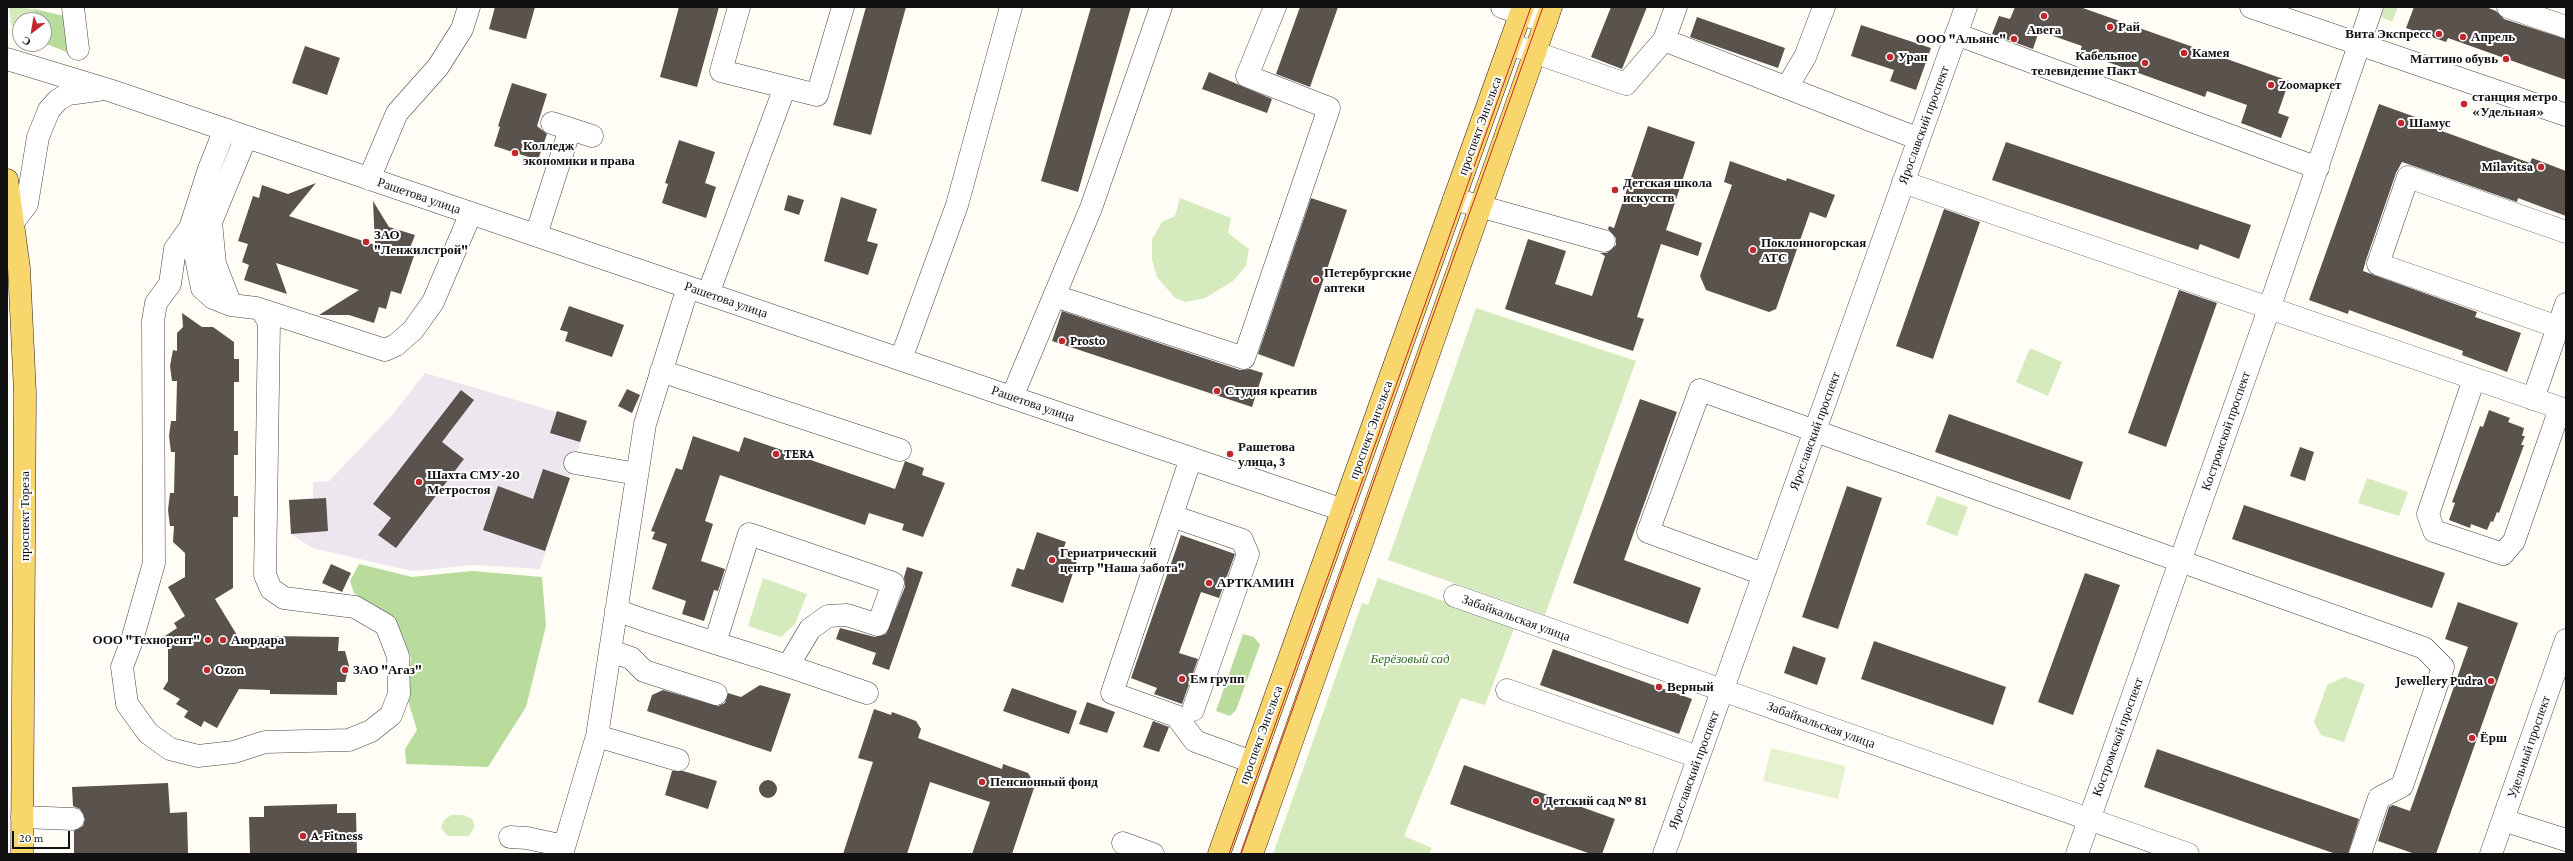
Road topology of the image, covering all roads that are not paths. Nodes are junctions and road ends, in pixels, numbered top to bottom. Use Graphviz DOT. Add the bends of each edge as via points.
graph roads {
  1 [pos="73,7"];
  2 [pos="469,7"];
  3 [pos="739,7"];
  4 [pos="843,7"];
  5 [pos="1011,7"];
  6 [pos="1161,7"];
  7 [pos="1275,7"];
  8 [pos="1676,7"];
  9 [pos="1824,7"];
  10 [pos="1966,7"];
  11 [pos="2251,7"];
  12 [pos="2372,7"];
  13 [pos="2508,7"];
  14 [pos="1515,9"];
  15 [pos="1549,15"];
  16 [pos="2566,27"];
  17 [pos="1956,34"];
  18 [pos="1664,40"];
  19 [pos="1510,44"];
  20 [pos="2360,44"];
  21 [pos="78,49"];
  22 [pos="1535,52"];
  23 [pos="7,59"];
  24 [pos="785,87"];
  25 [pos="1787,87"];
  26 [pos="109,90"];
  27 [pos="2566,115"];
  28 [pos="225,129"];
  29 [pos="592,136"];
  30 [pos="246,137"];
  31 [pos="1919,139"];
  32 [pos="2318,168"];
  33 [pos="369,179"];
  34 [pos="7,180"];
  35 [pos="1903,182"];
  36 [pos="1454,199"];
  37 [pos="1481,207"];
  38 [pos="471,213"];
  39 [pos="10,221"];
  40 [pos="190,228"];
  41 [pos="2566,232"];
  42 [pos="536,235"];
  43 [pos="1604,241"];
  44 [pos="698,290"];
  45 [pos="1055,296"];
  46 [pos="2566,304"];
  47 [pos="231,305"];
  48 [pos="2269,309"];
  49 [pos="262,310"];
  50 [pos="2558,327"];
  51 [pos="901,359"];
  52 [pos="660,371"];
  53 [pos="2474,379"];
  54 [pos="1012,397"];
  55 [pos="2533,399"];
  56 [pos="2561,415"];
  57 [pos="1815,430"];
  58 [pos="900,450"];
  59 [pos="1191,458"];
  60 [pos="575,463"];
  61 [pos="637,474"];
  62 [pos="1343,510"];
  63 [pos="1172,516"];
  64 [pos="1370,519"];
  65 [pos="2181,560"];
  66 [pos="1764,574"];
  67 [pos="1455,596"];
  68 [pos="616,610"];
  69 [pos="2566,640"];
  70 [pos="715,643"];
  71 [pos="610,651"];
  72 [pos="788,666"];
  73 [pos="2559,680"];
  74 [pos="1507,690"];
  75 [pos="1722,690"];
  76 [pos="867,693"];
  77 [pos="716,694"];
  78 [pos="1193,710"];
  79 [pos="596,736"];
  80 [pos="1698,757"];
  81 [pos="678,760"];
  82 [pos="1252,762"];
  83 [pos="22,817"];
  84 [pos="73,819"];
  85 [pos="2089,819"];
  86 [pos="2503,820"];
  87 [pos="510,837"];
  88 [pos="2566,840"];
  89 [pos="1123,843"];
  90 [pos="563,850"];
  91 [pos="22,854"];
  92 [pos="1152,854"];
  93 [pos="1219,854"];
  94 [pos="1252,854"];
  95 [pos="1664,854"];
  96 [pos="2077,854"];
  97 [pos="2188,854"];
  98 [pos="2360,854"];
  99 [pos="2491,854"];
  1 -- 21 [label="street"];
  2 -- 33 [label="street" via="462,29 438,68 397,113"];
  3 -- 24 [label="street" via="721,71"];
  4 -- 24 [label="street" via="817,95"];
  5 -- 51 [label="street" via="957,205"];
  6 -- 45 [label="street" via="1110,158"];
  7 -- 45 [label="street" via="1247,76 1329,108 1244,358"];
  8 -- 18 [label="street"];
  9 -- 25 [label="street" via="1805,57"];
  10 -- 17 [label="street, Ярославский проспект"];
  11 -- 20 [label="street"];
  12 -- 20 [label="street, Костромской проспект"];
  13 -- 16 [label="street"];
  14 -- 15 [label="street"];
  14 -- 19 [label="main road, проспект Энгельса"];
  15 -- 22 [label="main road, проспект Энгельса"];
  17 -- 31 [label="street, Ярославский проспект"];
  17 -- 32 [label="street"];
  18 -- 22 [label="street" via="1626,84"];
  18 -- 25 [label="street"];
  19 -- 22 [label="street"];
  19 -- 36 [label="main road, проспект Энгельса"];
  20 -- 27 [label="street"];
  20 -- 32 [label="street, Костромской проспект"];
  22 -- 37 [label="main road, проспект Энгельса"];
  23 -- 26 [label="street, Рашетова улица"];
  24 -- 44 [label="street"];
  25 -- 31 [label="street"];
  26 -- 28 [label="street, Рашетова улица"];
  26 -- 39 [label="street, Рашетова улица" via="84,90 68,94 49,110 38,137 27,204"];
  28 -- 30 [label="street, Рашетова улица"];
  28 -- 40 [label="street" via="208,169"];
  29 -- 42 [label="street" via="561,126"];
  30 -- 33 [label="street, Рашетова улица"];
  30 -- 47 [label="street" via="211,222 215,264"];
  31 -- 35 [label="street, Ярославский проспект"];
  32 -- 48 [label="street, Костромской проспект"];
  33 -- 38 [label="street, Рашетова улица"];
  34 -- 39 [label="main road, проспект Тореза"];
  35 -- 48 [label="street"];
  35 -- 57 [label="street, Ярославский проспект"];
  36 -- 37 [label="street"];
  36 -- 62 [label="main road, проспект Энгельса"];
  37 -- 43 [label="street"];
  37 -- 64 [label="main road, проспект Энгельса"];
  38 -- 42 [label="street, Рашетова улица"];
  38 -- 49 [label="street" via="433,302 413,330 386,350"];
  39 -- 83 [label="main road, проспект Тореза" via="19,268 25,393"];
  40 -- 47 [label="street" via="202,288 213,298"];
  40 -- 49 [label="street" via="175,249 170,284 156,303 153,321 154,563 122,667 127,704 148,732 170,749 198,756 234,752 265,742 349,740 371,731 391,715 399,694 398,656 386,624 355,607 284,598 272,589 265,575 269,323"];
  41 -- 50 [label="street" via="2408,177 2378,264"];
  42 -- 44 [label="street, Рашетова улица"];
  44 -- 51 [label="street, Рашетова улица"];
  44 -- 52 [label="street"];
  45 -- 54 [label="street"];
  46 -- 50 [label="street"];
  47 -- 49 [label="street"];
  48 -- 53 [label="street"];
  48 -- 65 [label="street, Костромской проспект"];
  50 -- 55 [label="street"];
  51 -- 54 [label="street, Рашетова улица"];
  52 -- 58 [label="street"];
  52 -- 61 [label="street" via="645,424"];
  53 -- 55 [label="street"];
  53 -- 56 [label="street" via="2428,514 2434,531 2503,554 2514,541"];
  54 -- 59 [label="street, Рашетова улица"];
  55 -- 56 [label="street"];
  57 -- 65 [label="street"];
  57 -- 66 [label="street, Ярославский проспект"];
  57 -- 66 [label="street" via="1700,390 1648,532"];
  59 -- 62 [label="street, Рашетова улица"];
  59 -- 63 [label="street"];
  60 -- 61 [label="street"];
  61 -- 68 [label="street"];
  62 -- 64 [label="main road"];
  62 -- 82 [label="main road, проспект Энгельса"];
  63 -- 78 [label="street" via="1242,540 1248,554"];
  63 -- 82 [label="street" via="1112,693 1176,716 1195,741"];
  64 -- 94 [label="main road, проспект Энгельса"];
  65 -- 85 [label="street, Костромской проспект"];
  65 -- 98 [label="street" via="2424,648 2443,667 2402,786 2379,798"];
  66 -- 75 [label="street, Ярославский проспект"];
  67 -- 75 [label="street, Забайкальская улица"];
  68 -- 70 [label="street"];
  68 -- 71 [label="street"];
  69 -- 73 [label="street, Удельный проспект"];
  70 -- 72 [label="street"];
  70 -- 72 [label="street" via="749,534 893,583 878,625 847,615 828,616 810,629"];
  71 -- 77 [label="street" via="631,658 644,671"];
  71 -- 79 [label="street"];
  72 -- 76 [label="street"];
  73 -- 86 [label="street, Удельный проспект"];
  74 -- 80 [label="street"];
  75 -- 80 [label="street, Ярославский проспект"];
  75 -- 85 [label="street, Забайкальская улица"];
  79 -- 81 [label="street"];
  79 -- 90 [label="street"];
  80 -- 95 [label="street, Ярославский проспект"];
  82 -- 93 [label="main road, проспект Энгельса"];
  83 -- 84 [label="street"];
  83 -- 91 [label="main road, проспект Тореза"];
  85 -- 96 [label="street, Костромской проспект"];
  85 -- 97 [label="street, Забайкальская улица"];
  86 -- 88 [label="street"];
  86 -- 99 [label="street, Удельный проспект"];
  87 -- 90 [label="street" via="527,838"];
  89 -- 92 [label="street"];
}
